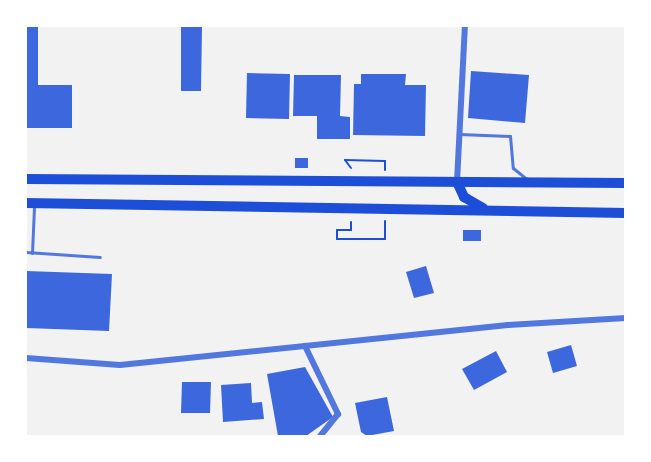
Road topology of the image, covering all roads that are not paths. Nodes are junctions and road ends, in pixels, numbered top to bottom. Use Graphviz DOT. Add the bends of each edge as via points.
graph roads {
  1 [pos="465,26"];
  2 [pos="459,134"];
  3 [pos="26,179"];
  4 [pos="457,182"];
  5 [pos="532,183"];
  6 [pos="626,183"];
  7 [pos="30,203"];
  8 [pos="486,209"];
  9 [pos="626,213"];
  10 [pos="26,252"];
  11 [pos="32,253"];
  12 [pos="100,257"];
  13 [pos="626,318"];
  14 [pos="305,346"];
  15 [pos="26,358"];
  16 [pos="320,436"];
  1 -- 2 [label="street"];
  2 -- 4 [label="street"];
  2 -- 5 [label="lane" via="510,136 513,168"];
  3 -- 4 [label="highway"];
  4 -- 5 [label="highway"];
  4 -- 8 [label="highway" via="464,197"];
  5 -- 6 [label="highway"];
  7 -- 8 [label="highway"];
  7 -- 11 [label="lane"];
  8 -- 9 [label="highway"];
  10 -- 11 [label="lane"];
  11 -- 12 [label="lane"];
  13 -- 14 [label="street"];
  14 -- 15 [label="street" via="120,365"];
  14 -- 16 [label="street" via="338,414"];
}
